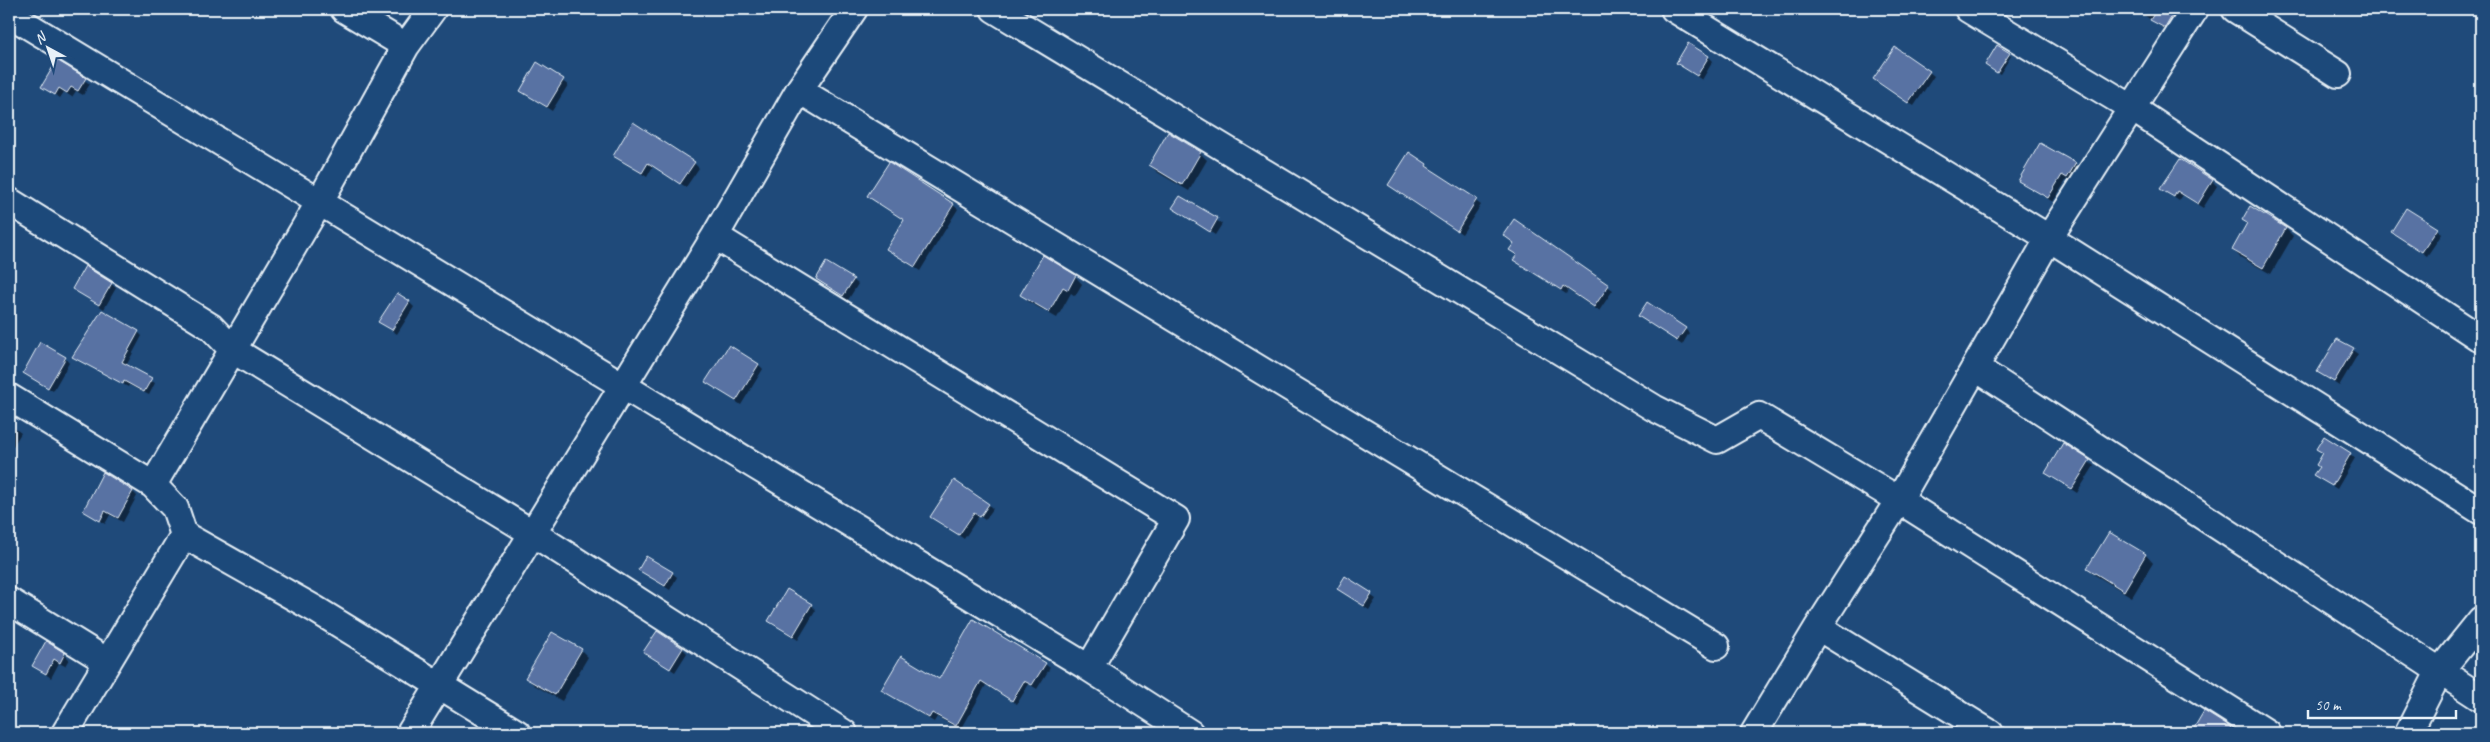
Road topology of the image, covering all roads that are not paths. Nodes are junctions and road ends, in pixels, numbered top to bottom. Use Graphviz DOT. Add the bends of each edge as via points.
graph roads {
  1 [pos="344,9"];
  2 [pos="433,9"];
  3 [pos="854,9"];
  4 [pos="994,9"];
  5 [pos="1674,9"];
  6 [pos="1968,9"];
  7 [pos="2195,9"];
  8 [pos="2235,9"];
  9 [pos="9,14"];
  10 [pos="406,46"];
  11 [pos="2338,74"];
  12 [pos="800,90"];
  13 [pos="2132,108"];
  14 [pos="9,201"];
  15 [pos="319,203"];
  16 [pos="715,236"];
  17 [pos="2049,238"];
  18 [pos="2481,339"];
  19 [pos="233,350"];
  20 [pos="1976,368"];
  21 [pos="622,385"];
  22 [pos="9,398"];
  23 [pos="153,485"];
  24 [pos="1900,500"];
  25 [pos="2481,511"];
  26 [pos="534,534"];
  27 [pos="184,535"];
  28 [pos="9,601"];
  29 [pos="2481,620"];
  30 [pos="1818,627"];
  31 [pos="1716,646"];
  32 [pos="108,662"];
  33 [pos="1089,668"];
  34 [pos="2439,672"];
  35 [pos="437,686"];
  36 [pos="2481,698"];
  37 [pos="64,733"];
  38 [pos="410,733"];
  39 [pos="517,733"];
  40 [pos="844,733"];
  41 [pos="1190,733"];
  42 [pos="1754,733"];
  43 [pos="1990,733"];
  44 [pos="2267,733"];
  45 [pos="2408,733"];
  1 -- 10 [label="street"];
  2 -- 10 [label="street"];
  3 -- 12 [label="street"];
  4 -- 24 [label="street" via="1654,408 1717,440 1759,416"];
  5 -- 17 [label="street"];
  6 -- 13 [label="street"];
  7 -- 13 [label="street"];
  8 -- 11 [label="street"];
  9 -- 15 [label="street"];
  10 -- 15 [label="street"];
  12 -- 16 [label="street"];
  12 -- 31 [label="street"];
  13 -- 17 [label="street"];
  13 -- 18 [label="street"];
  14 -- 19 [label="street" via="211,327"];
  15 -- 19 [label="street"];
  15 -- 21 [label="street"];
  16 -- 21 [label="street"];
  16 -- 33 [label="street" via="1176,519"];
  17 -- 20 [label="street"];
  17 -- 25 [label="street"];
  19 -- 23 [label="street"];
  19 -- 26 [label="street"];
  20 -- 24 [label="street"];
  20 -- 34 [label="street"];
  21 -- 26 [label="street"];
  21 -- 33 [label="street"];
  22 -- 23 [label="street"];
  23 -- 27 [label="street" via="175,508"];
  24 -- 30 [label="street"];
  24 -- 44 [label="street"];
  26 -- 35 [label="street"];
  26 -- 40 [label="street"];
  27 -- 32 [label="street"];
  27 -- 35 [label="street" via="315,609"];
  28 -- 32 [label="street"];
  29 -- 34 [label="street"];
  30 -- 42 [label="street"];
  30 -- 43 [label="street"];
  32 -- 37 [label="street"];
  33 -- 41 [label="street"];
  34 -- 36 [label="street"];
  34 -- 45 [label="street"];
  35 -- 38 [label="street"];
  35 -- 39 [label="street"];
}
